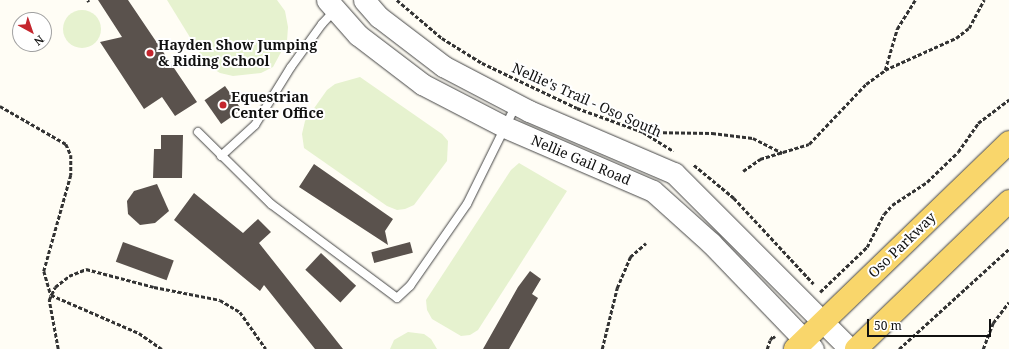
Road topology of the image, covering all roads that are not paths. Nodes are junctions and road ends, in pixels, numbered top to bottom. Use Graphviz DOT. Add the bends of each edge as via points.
graph roads {
  1 [pos="364,0"];
  2 [pos="331,5"];
  3 [pos="516,104"];
  4 [pos="505,127"];
  5 [pos="198,132"];
  6 [pos="1009,142"];
  7 [pos="220,156"];
  8 [pos="1009,201"];
  9 [pos="824,321"];
  10 [pos="804,346"];
  11 [pos="850,349"];
  12 [pos="856,349"];
  1 -- 3 [label="street, Nellie Gail Road" via="379,17 443,66"];
  2 -- 4 [label="street, Nellie Gail Road" via="358,35 422,84"];
  2 -- 7 [label="lane" via="322,24 291,67 255,126"];
  3 -- 4 [label="lane"];
  3 -- 9 [label="street, Nellie Gail Road" via="674,173"];
  4 -- 7 [label="lane" via="467,204 410,286 397,298 271,204"];
  4 -- 10 [label="street, Nellie Gail Road" via="653,191 711,243"];
  5 -- 7 [label="lane"];
  6 -- 9 [label="main road, Oso Parkway"];
  8 -- 12 [label="main road"];
  9 -- 10 [label="main road, Oso Parkway"];
  9 -- 11 [label="street, Nellie Gail Road"];
}
